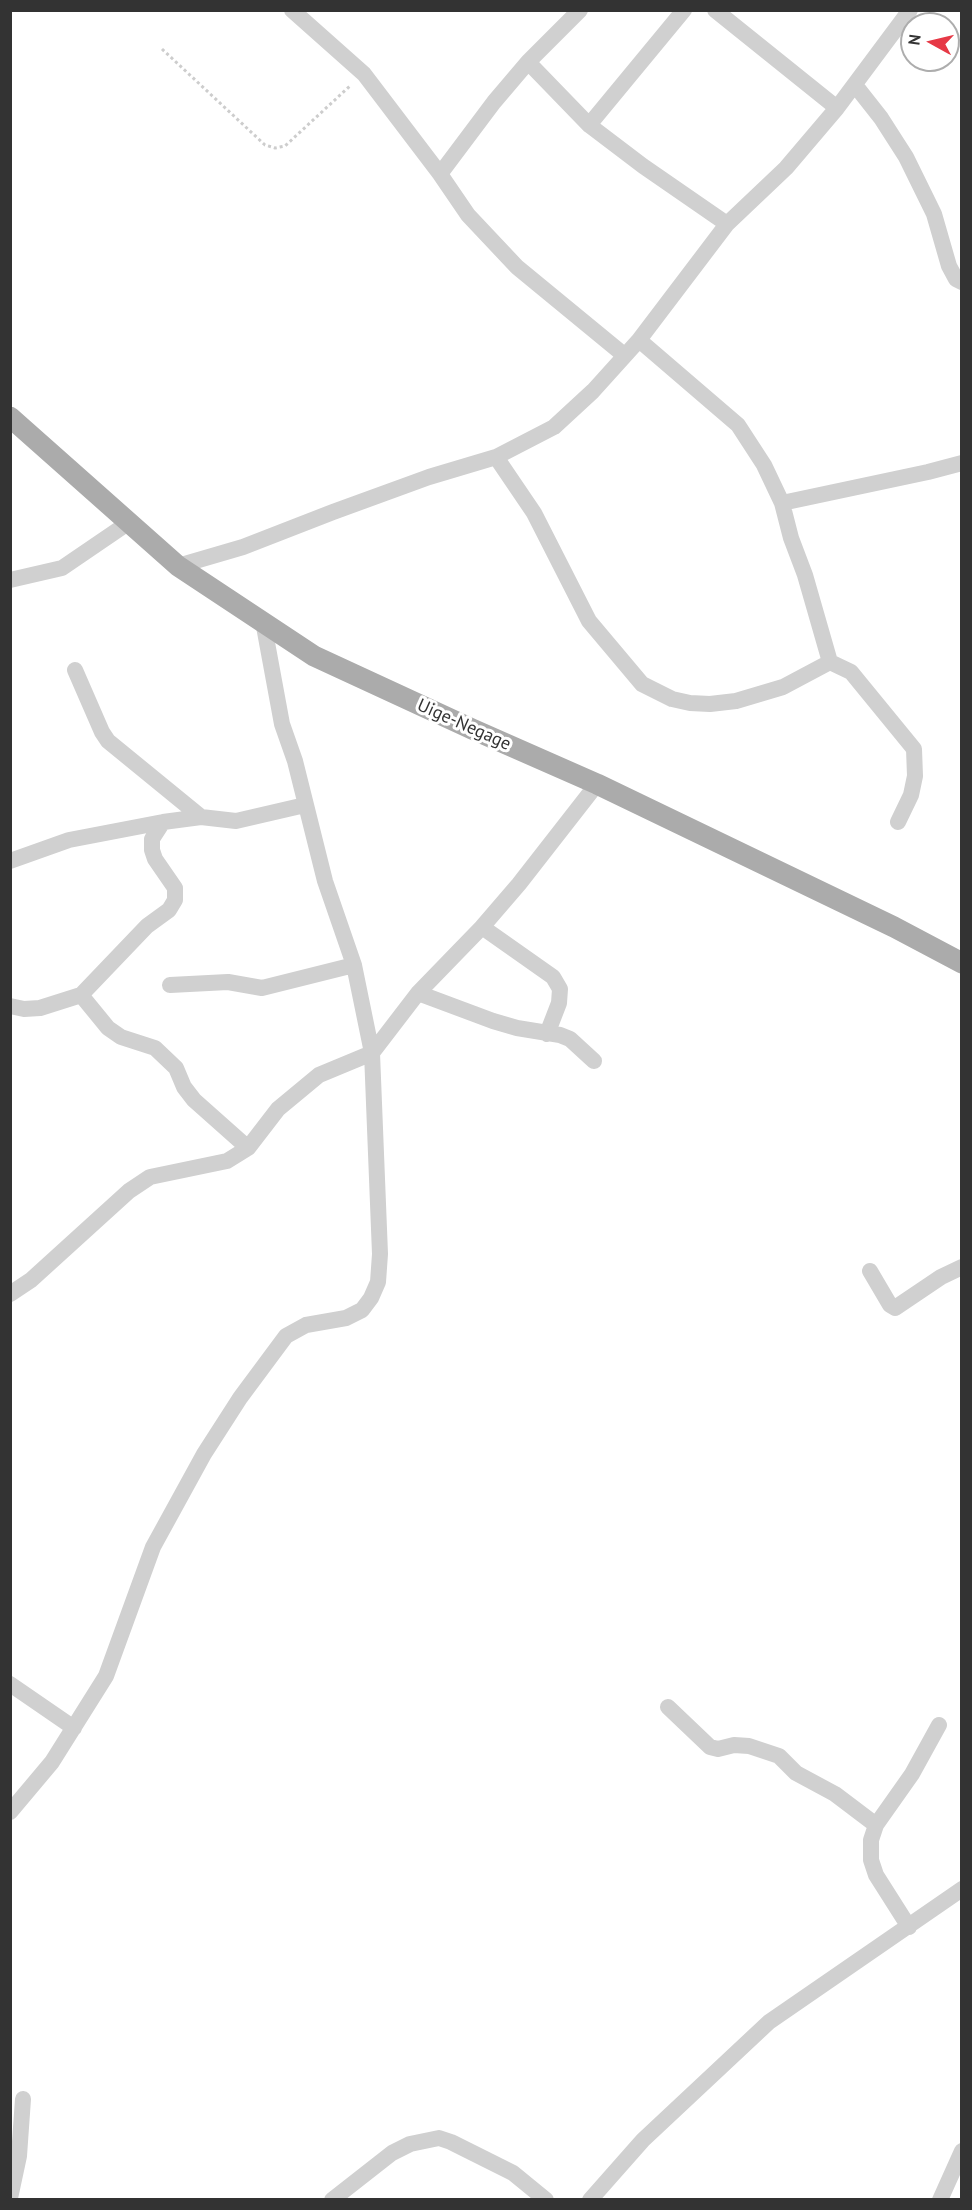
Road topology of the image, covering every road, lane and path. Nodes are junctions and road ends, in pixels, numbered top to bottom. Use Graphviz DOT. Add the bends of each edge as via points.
graph roads {
  1 [pos="292,10"];
  2 [pos="580,10"];
  3 [pos="684,10"];
  4 [pos="715,10"];
  5 [pos="910,10"];
  6 [pos="162,49"];
  7 [pos="528,62"];
  8 [pos="364,74"];
  9 [pos="855,85"];
  10 [pos="837,108"];
  11 [pos="589,124"];
  12 [pos="440,174"];
  13 [pos="727,224"];
  14 [pos="962,282"];
  15 [pos="639,340"];
  16 [pos="624,355"];
  17 [pos="10,417"];
  18 [pos="496,457"];
  19 [pos="962,463"];
  20 [pos="782,503"];
  21 [pos="128,523"];
  22 [pos="178,566"];
  23 [pos="10,580"];
  24 [pos="263,621"];
  25 [pos="830,662"];
  26 [pos="75,670"];
  27 [pos="597,784"];
  28 [pos="305,805"];
  29 [pos="201,817"];
  30 [pos="163,822"];
  31 [pos="898,822"];
  32 [pos="10,861"];
  33 [pos="482,927"];
  34 [pos="962,963"];
  35 [pos="354,965"];
  36 [pos="170,985"];
  37 [pos="418,993"];
  38 [pos="81,995"];
  39 [pos="10,1006"];
  40 [pos="547,1034"];
  41 [pos="372,1053"];
  42 [pos="594,1061"];
  43 [pos="248,1148"];
  44 [pos="962,1267"];
  45 [pos="870,1271"];
  46 [pos="10,1294"];
  47 [pos="10,1684"];
  48 [pos="668,1707"];
  49 [pos="939,1725"];
  50 [pos="75,1728"];
  51 [pos="10,1812"];
  52 [pos="876,1825"];
  53 [pos="962,1889"];
  54 [pos="909,1927"];
  55 [pos="23,2099"];
  56 [pos="962,2151"];
  57 [pos="10,2198"];
  58 [pos="332,2199"];
  59 [pos="546,2199"];
  60 [pos="590,2199"];
  61 [pos="940,2199"];
  1 -- 8 [label="street"];
  2 -- 7 [label="street"];
  3 -- 11 [label="street"];
  4 -- 10 [label="street"];
  5 -- 9 [label="street"];
  6 -- 8 [label="path" via="265,145 275,148 285,146"];
  7 -- 11 [label="street"];
  7 -- 12 [label="street"];
  8 -- 12 [label="street"];
  9 -- 10 [label="street"];
  9 -- 14 [label="street" via="906,158 934,214 949,266"];
  10 -- 13 [label="street" via="786,168"];
  11 -- 13 [label="street"];
  12 -- 16 [label="street" via="468,214 517,267"];
  13 -- 15 [label="street"];
  15 -- 16 [label="street"];
  15 -- 20 [label="street" via="738,425"];
  16 -- 18 [label="street" via="554,427"];
  17 -- 21 [label="main road, Uige-Negage"];
  18 -- 22 [label="street" via="429,477 243,547"];
  18 -- 25 [label="street" via="534,513 590,621 642,684 672,699 710,704 783,687"];
  19 -- 20 [label="street"];
  20 -- 25 [label="street"];
  21 -- 22 [label="main road, Uige-Negage"];
  21 -- 23 [label="street" via="62,568"];
  22 -- 24 [label="main road, Uige-Negage"];
  24 -- 27 [label="main road, Uige-Negage" via="314,656"];
  24 -- 28 [label="street" via="282,724"];
  25 -- 31 [label="street" via="851,672 914,749 911,795"];
  26 -- 29 [label="street" via="108,741"];
  27 -- 33 [label="street"];
  27 -- 34 [label="main road, Uige-Negage"];
  28 -- 29 [label="street" via="236,821"];
  28 -- 35 [label="street" via="325,881"];
  29 -- 30 [label="street"];
  30 -- 32 [label="street" via="69,840"];
  30 -- 38 [label="street" via="152,839 152,850 175,888 175,900"];
  33 -- 37 [label="street"];
  33 -- 40 [label="street" via="553,977 560,989 559,1003"];
  35 -- 36 [label="street" via="262,988 228,982"];
  35 -- 41 [label="street"];
  37 -- 40 [label="street" via="493,1021"];
  37 -- 41 [label="street"];
  38 -- 39 [label="street" via="40,1008"];
  38 -- 43 [label="street" via="108,1028 121,1037 155,1048 176,1068 194,1100"];
  40 -- 42 [label="street" via="570,1039"];
  41 -- 43 [label="street" via="319,1075 296,1092"];
  41 -- 50 [label="street" via="380,1254 378,1282 371,1298 362,1310 346,1318 306,1325 286,1336 240,1398 153,1547 106,1676"];
  43 -- 46 [label="street" via="227,1161 150,1177"];
  44 -- 45 [label="street" via="895,1308"];
  47 -- 50 [label="street"];
  48 -- 52 [label="street" via="710,1747 749,1746 779,1756 796,1773 835,1794"];
  49 -- 52 [label="street" via="912,1774"];
  50 -- 51 [label="street"];
  52 -- 54 [label="street" via="871,1840 873,1868"];
  53 -- 54 [label="street"];
  54 -- 60 [label="street" via="769,2022 643,2140"];
  55 -- 57 [label="street" via="20,2156"];
  56 -- 61 [label="street"];
  58 -- 59 [label="street" via="392,2153 439,2138 513,2173"];
}
